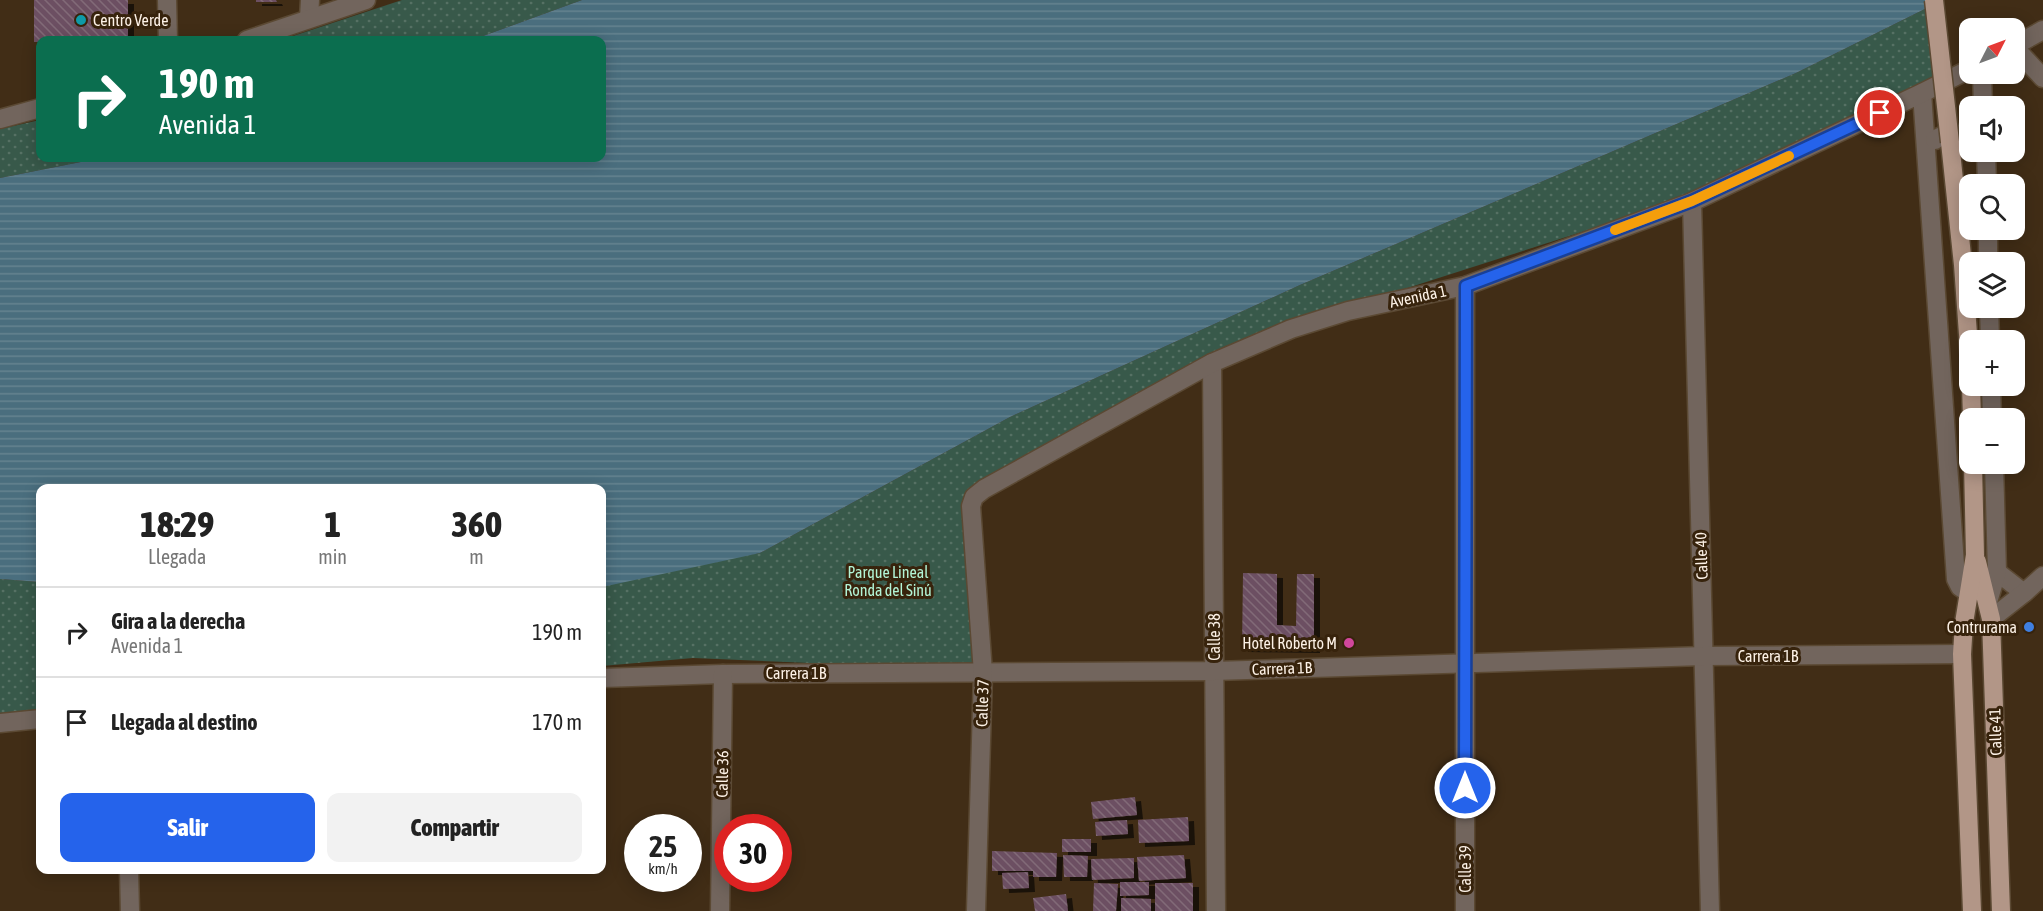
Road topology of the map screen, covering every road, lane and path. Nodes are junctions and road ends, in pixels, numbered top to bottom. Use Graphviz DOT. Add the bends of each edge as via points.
graph roads {
  1 [pos="167,0"];
  2 [pos="366,0"];
  3 [pos="1934,0"];
  4 [pos="310,9"];
  5 [pos="2043,30"];
  6 [pos="168,36"];
  7 [pos="255,36"];
  8 [pos="2025,40"];
  9 [pos="2025,58"];
  10 [pos="1959,74"];
  11 [pos="2043,78"];
  12 [pos="1922,93"];
  13 [pos="36,109"];
  14 [pos="0,119"];
  15 [pos="1959,133"];
  16 [pos="1927,148"];
  17 [pos="1692,201"];
  18 [pos="1466,286"];
  19 [pos="1968,330"];
  20 [pos="1212,363"];
  21 [pos="1973,474"];
  22 [pos="1994,474"];
  23 [pos="974,497"];
  24 [pos="1975,555"];
  25 [pos="1997,572"];
  26 [pos="2043,576"];
  27 [pos="1969,593"];
  28 [pos="2024,593"];
  29 [pos="1989,611"];
  30 [pos="1962,654"];
  31 [pos="1704,656"];
  32 [pos="1465,662"];
  33 [pos="1214,670"];
  34 [pos="983,673"];
  35 [pos="723,674"];
  36 [pos="606,678"];
  37 [pos="36,719"];
  38 [pos="0,723"];
  39 [pos="129,874"];
  40 [pos="130,911"];
  41 [pos="720,911"];
  42 [pos="976,911"];
  43 [pos="1216,911"];
  44 [pos="1466,911"];
  45 [pos="1710,911"];
  46 [pos="1972,911"];
  47 [pos="2001,911"];
  1 -- 6 [label="street"];
  2 -- 4 [label="street"];
  3 -- 19 [label="main road, bridge"];
  4 -- 7 [label="street"];
  5 -- 8 [label="street"];
  9 -- 11 [label="street"];
  10 -- 12 [label="street, Avenida 1"];
  12 -- 16 [label="street"];
  12 -- 17 [label="street, Avenida 1"];
  13 -- 14 [label="street"];
  15 -- 16 [label="street" via="1940,136"];
  16 -- 27 [label="street" via="1956,579"];
  17 -- 18 [label="street, Avenida 1"];
  17 -- 31 [label="street, Calle 40"];
  18 -- 20 [label="street, Avenida 1" via="1336,314 1291,328"];
  18 -- 32 [label="street, Calle 39"];
  20 -- 23 [label="street, Avenida 1"];
  20 -- 33 [label="street, Calle 38"];
  21 -- 24 [label="main road, Calle 41"];
  22 -- 25 [label="street"];
  23 -- 34 [label="street, Calle 37"];
  24 -- 27 [label="main road, Calle 41"];
  24 -- 29 [label="main road, Calle 41"];
  25 -- 28 [label="street"];
  25 -- 29 [label="street"];
  26 -- 28 [label="street"];
  27 -- 30 [label="main road, Calle 41"];
  28 -- 29 [label="street"];
  29 -- 47 [label="main road, Calle 41"];
  30 -- 31 [label="street, Carrera 1B"];
  30 -- 46 [label="main road, Calle 41"];
  31 -- 32 [label="street, Carrera 1B"];
  31 -- 45 [label="street, Calle 40"];
  32 -- 33 [label="street, Carrera 1B"];
  32 -- 44 [label="street, Calle 39"];
  33 -- 34 [label="street, Carrera 1B"];
  33 -- 43 [label="street, Calle 38"];
  34 -- 35 [label="street, Carrera 1B"];
  34 -- 42 [label="street, Calle 37"];
  35 -- 36 [label="street, Carrera 1B"];
  35 -- 41 [label="street, Calle 36"];
  37 -- 38 [label="street"];
  39 -- 40 [label="street"];
}
